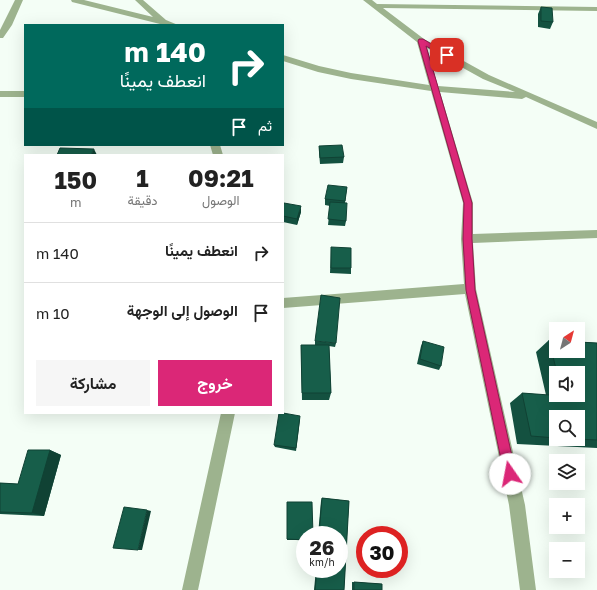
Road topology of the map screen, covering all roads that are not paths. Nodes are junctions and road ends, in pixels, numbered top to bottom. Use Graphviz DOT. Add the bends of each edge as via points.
graph roads {
  1 [pos="19,0"];
  2 [pos="75,0"];
  3 [pos="140,0"];
  4 [pos="367,0"];
  5 [pos="448,0"];
  6 [pos="407,3"];
  7 [pos="377,6"];
  8 [pos="436,7"];
  9 [pos="597,9"];
  10 [pos="164,23"];
  11 [pos="0,36"];
  12 [pos="421,41"];
  13 [pos="284,58"];
  14 [pos="434,88"];
  15 [pos="0,94"];
  16 [pos="24,94"];
  17 [pos="536,98"];
  18 [pos="595,124"];
  19 [pos="597,234"];
  20 [pos="467,239"];
  21 [pos="470,290"];
  22 [pos="284,303"];
  23 [pos="228,414"];
  24 [pos="190,590"];
  25 [pos="528,590"];
  1 -- 11 [label="street"];
  2 -- 10 [label="street"];
  3 -- 10 [label="street"];
  4 -- 7 [label="street"];
  5 -- 8 [label="street"];
  6 -- 7 [label="street"];
  6 -- 8 [label="street"];
  7 -- 12 [label="street"];
  8 -- 9 [label="street"];
  12 -- 14 [label="street"];
  12 -- 17 [label="street" via="486,77"];
  13 -- 14 [label="street" via="356,77"];
  14 -- 17 [label="street"];
  14 -- 20 [label="street" via="468,203"];
  15 -- 16 [label="street"];
  17 -- 18 [label="street"];
  19 -- 20 [label="street"];
  20 -- 21 [label="street"];
  21 -- 22 [label="street"];
  21 -- 25 [label="street" via="517,505"];
  23 -- 24 [label="street"];
}
